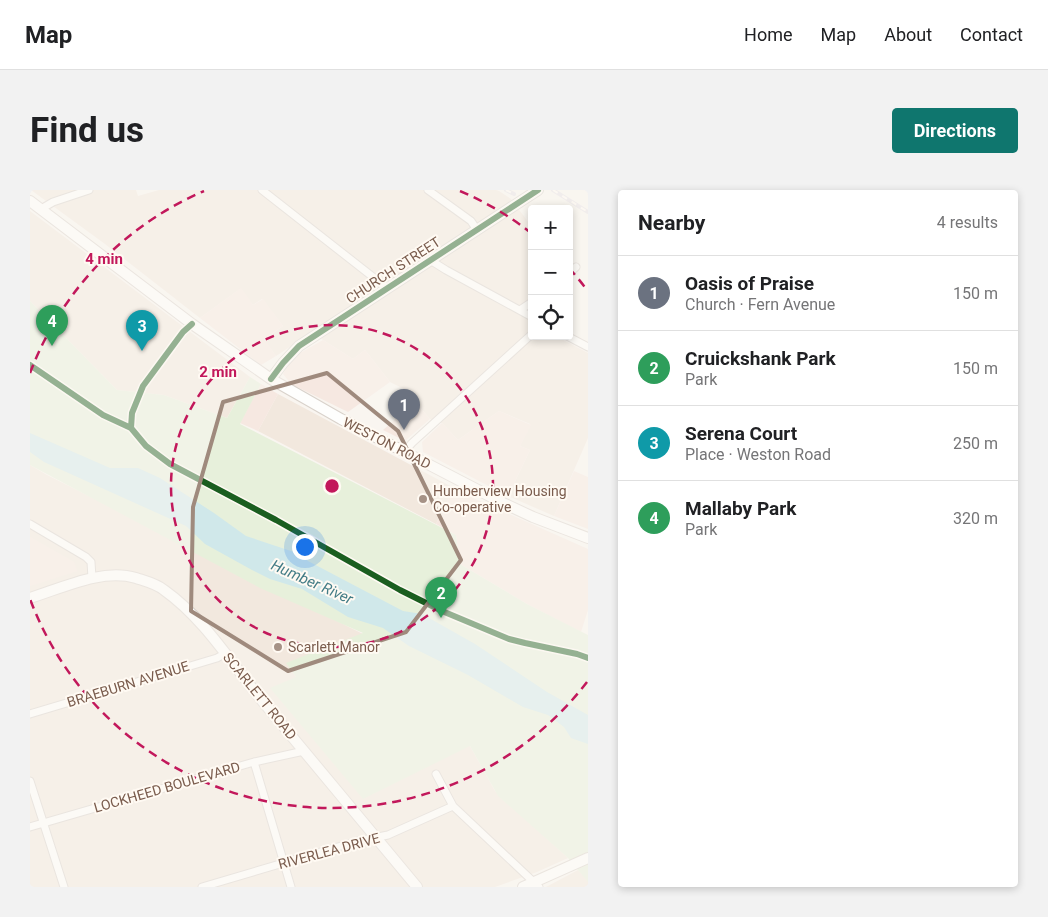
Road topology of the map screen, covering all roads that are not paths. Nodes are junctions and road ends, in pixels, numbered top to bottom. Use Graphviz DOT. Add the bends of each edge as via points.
graph roads {
  1 [pos="89,190"];
  2 [pos="262,190"];
  3 [pos="428,190"];
  4 [pos="538,190"];
  5 [pos="30,201"];
  6 [pos="41,209"];
  7 [pos="477,230"];
  8 [pos="430,260"];
  9 [pos="576,267"];
  10 [pos="573,270"];
  11 [pos="387,288"];
  12 [pos="528,305"];
  13 [pos="520,310"];
  14 [pos="528,315"];
  15 [pos="528,338"];
  16 [pos="573,339"];
  17 [pos="588,347"];
  18 [pos="270,379"];
  19 [pos="405,451"];
  20 [pos="30,524"];
  21 [pos="588,538"];
  22 [pos="92,578"];
  23 [pos="30,598"];
  24 [pos="226,653"];
  25 [pos="30,714"];
  26 [pos="304,751"];
  27 [pos="254,762"];
  28 [pos="436,774"];
  29 [pos="30,781"];
  30 [pos="453,806"];
  31 [pos="43,823"];
  32 [pos="30,827"];
  33 [pos="375,837"];
  34 [pos="588,858"];
  35 [pos="284,864"];
  36 [pos="537,884"];
  37 [pos="64,887"];
  38 [pos="202,887"];
  39 [pos="291,887"];
  40 [pos="417,887"];
  41 [pos="523,887"];
  1 -- 6 [label="street"];
  2 -- 11 [label="street"];
  3 -- 7 [label="street" via="471,221"];
  4 -- 7 [label="main road, CHURCH STREET"];
  5 -- 6 [label="main road, WESTON ROAD"];
  6 -- 18 [label="main road, WESTON ROAD"];
  7 -- 8 [label="main road, CHURCH STREET"];
  8 -- 11 [label="main road, CHURCH STREET"];
  8 -- 13 [label="street"];
  9 -- 10 [label="street"];
  11 -- 18 [label="main road, CHURCH STREET" via="299,346"];
  12 -- 13 [label="street"];
  13 -- 14 [label="street"];
  15 -- 19 [label="street"];
  16 -- 17 [label="street"];
  18 -- 19 [label="main road, WESTON ROAD"];
  19 -- 21 [label="main road, WESTON ROAD" via="511,506"];
  20 -- 22 [label="street" via="86,557 91,562"];
  22 -- 23 [label="main road, SCARLETT ROAD"];
  22 -- 24 [label="main road, SCARLETT ROAD" via="135,578 163,589 197,619"];
  24 -- 25 [label="street, BRAEBURN AVENUE"];
  24 -- 26 [label="main road, SCARLETT ROAD"];
  26 -- 27 [label="street, LOCKHEED BOULEVARD"];
  26 -- 33 [label="main road, SCARLETT ROAD"];
  27 -- 31 [label="street, LOCKHEED BOULEVARD"];
  27 -- 35 [label="street"];
  28 -- 30 [label="street"];
  29 -- 31 [label="street"];
  30 -- 33 [label="street, RIVERLEA DRIVE" via="388,836"];
  30 -- 36 [label="street"];
  31 -- 32 [label="street, LOCKHEED BOULEVARD"];
  31 -- 37 [label="street"];
  33 -- 35 [label="street, RIVERLEA DRIVE"];
  33 -- 40 [label="main road, SCARLETT ROAD"];
  34 -- 36 [label="main road"];
  35 -- 38 [label="street, RIVERLEA DRIVE"];
  35 -- 39 [label="street"];
  36 -- 41 [label="main road"];
}
